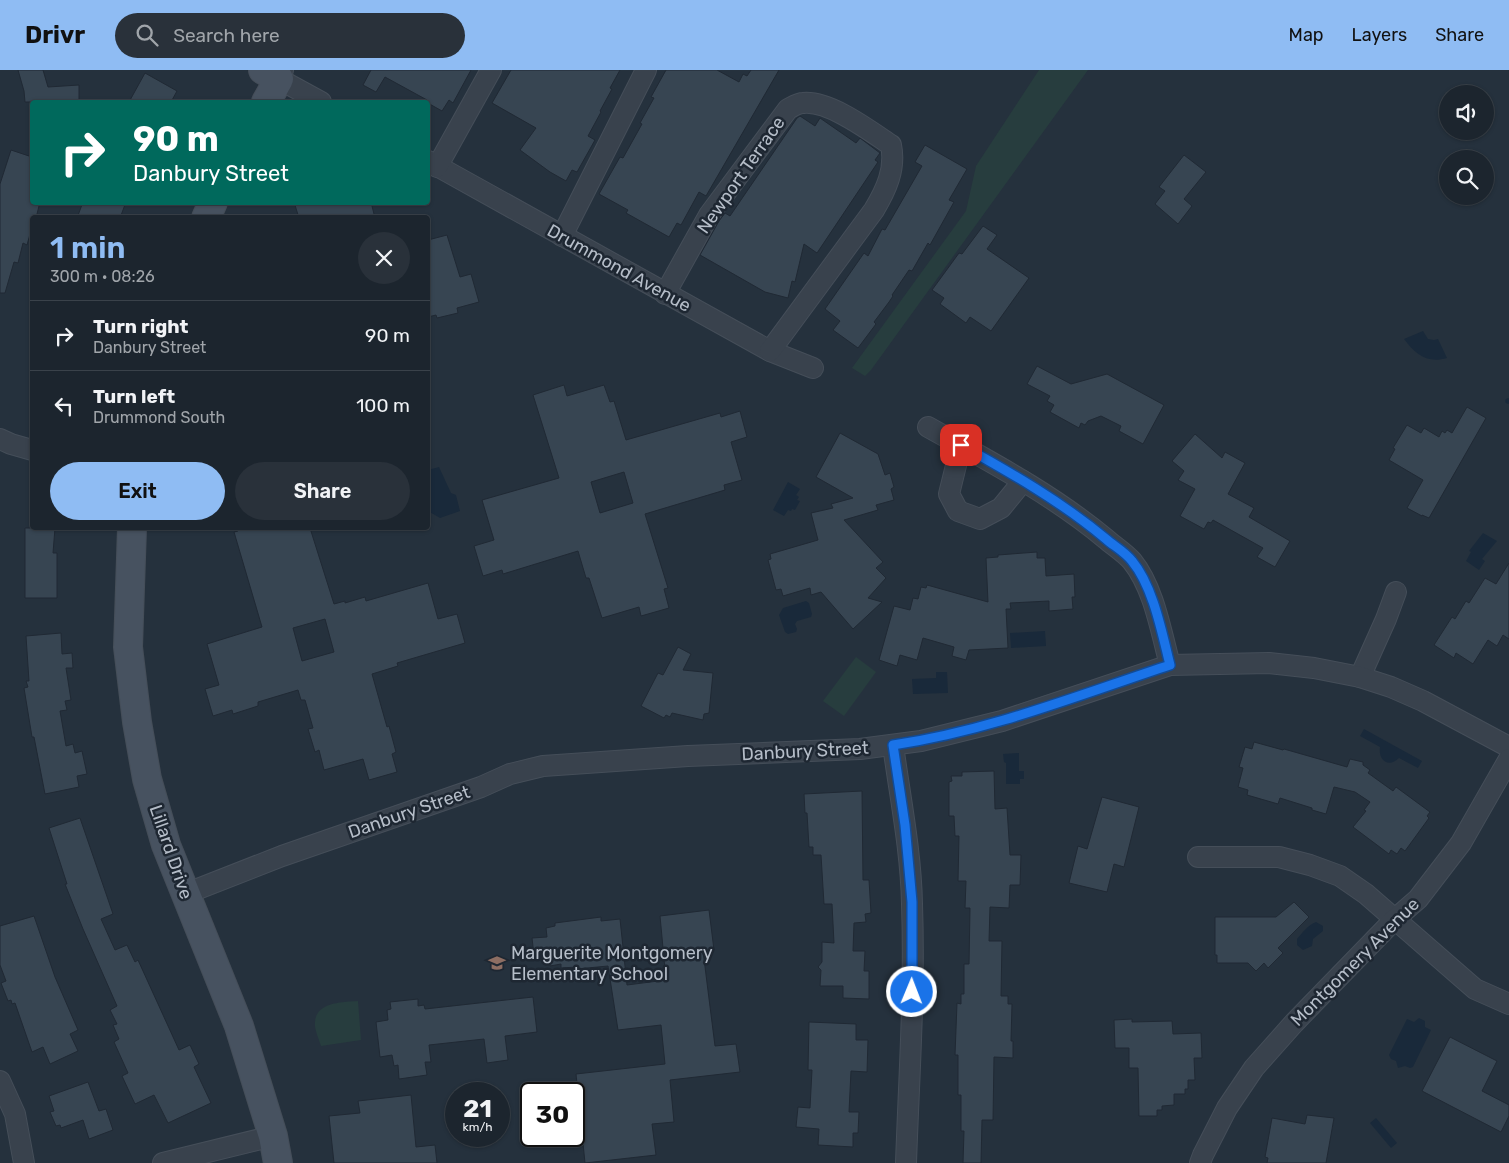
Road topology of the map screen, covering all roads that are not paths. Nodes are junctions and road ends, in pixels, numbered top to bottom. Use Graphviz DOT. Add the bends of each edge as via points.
graph roads {
  1 [pos="491,70"];
  2 [pos="646,70"];
  3 [pos="275,73"];
  4 [pos="267,100"];
  5 [pos="318,100"];
  6 [pos="432,164"];
  7 [pos="562,236"];
  8 [pos="665,294"];
  9 [pos="770,351"];
  10 [pos="813,368"];
  11 [pos="928,427"];
  12 [pos="0,439"];
  13 [pos="961,445"];
  14 [pos="30,449"];
  15 [pos="1023,481"];
  16 [pos="132,530"];
  17 [pos="1396,592"];
  18 [pos="1170,665"];
  19 [pos="1360,677"];
  20 [pos="893,745"];
  21 [pos="1509,747"];
  22 [pos="1509,759"];
  23 [pos="1198,857"];
  24 [pos="185,894"];
  25 [pos="1395,919"];
  26 [pos="1509,1004"];
  27 [pos="0,1081"];
  28 [pos="273,1136"];
  29 [pos="24,1163"];
  30 [pos="163,1163"];
  31 [pos="278,1163"];
  32 [pos="906,1163"];
  33 [pos="1200,1163"];
  1 -- 6 [label="street"];
  2 -- 7 [label="street"];
  3 -- 4 [label="street"];
  3 -- 5 [label="street"];
  6 -- 7 [label="street, Drummond Avenue"];
  7 -- 8 [label="street, Drummond Avenue"];
  8 -- 9 [label="street, Drummond Avenue"];
  8 -- 9 [label="street, Newport Terrace" via="709,215 788,109 802,103 817,104 842,114 891,145 894,157 892,171 874,210"];
  9 -- 10 [label="street, Drummond Avenue"];
  11 -- 13 [label="street"];
  12 -- 14 [label="street"];
  13 -- 15 [label="street"];
  13 -- 15 [label="street" via="949,494 958,511 980,519 1001,508"];
  15 -- 18 [label="street" via="1086,522 1132,561 1156,610"];
  16 -- 24 [label="street, Lillard Drive" via="128,646 137,722 147,779 166,845"];
  17 -- 19 [label="street"];
  18 -- 19 [label="street, Danbury Street" via="1270,663"];
  18 -- 20 [label="street, Danbury Street" via="994,723 942,737"];
  19 -- 21 [label="street, Danbury Street" via="1424,700"];
  20 -- 24 [label="street, Danbury Street" via="543,766 510,774"];
  20 -- 32 [label="street" via="912,902"];
  22 -- 25 [label="street, Montgomery Avenue" via="1461,843 1418,899"];
  23 -- 25 [label="street" via="1279,857 1310,864 1340,876"];
  24 -- 28 [label="street, Lillard Drive" via="239,1026"];
  25 -- 26 [label="street" via="1475,989"];
  25 -- 33 [label="street, Montgomery Avenue" via="1254,1068 1227,1108"];
  27 -- 29 [label="street" via="15,1114"];
  28 -- 30 [label="street"];
  28 -- 31 [label="street, Lillard Drive"];
}
